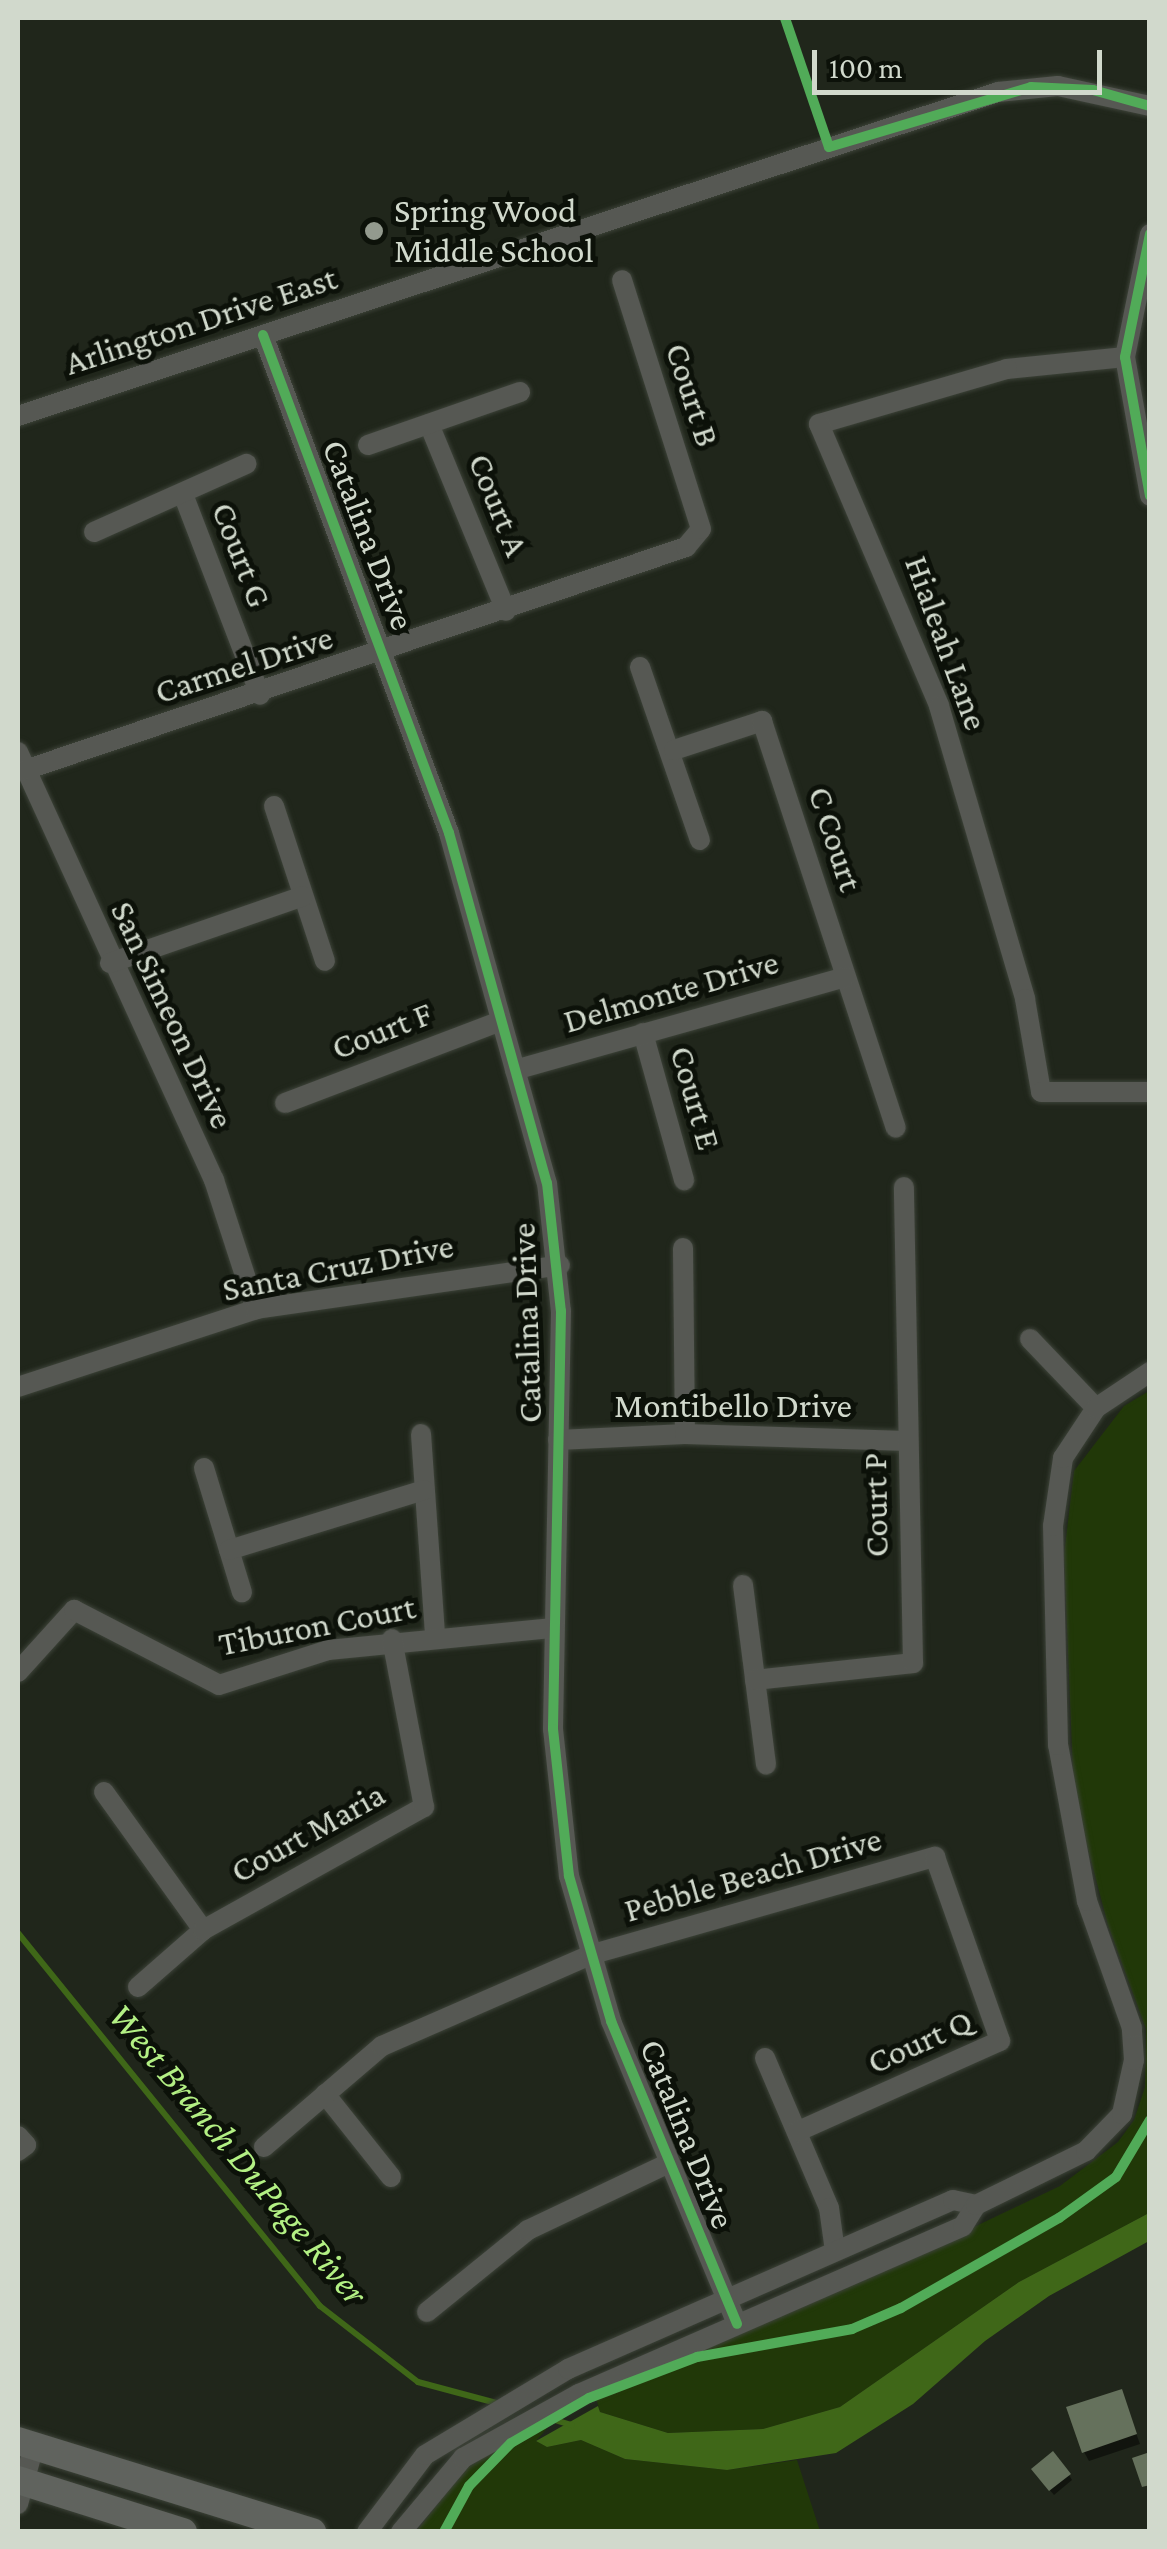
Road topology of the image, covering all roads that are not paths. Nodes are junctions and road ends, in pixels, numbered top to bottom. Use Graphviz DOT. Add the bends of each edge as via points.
graph roads {
  1 [pos="1150,106"];
  2 [pos="1150,234"];
  3 [pos="622,280"];
  4 [pos="263,335"];
  5 [pos="1125,357"];
  6 [pos="520,392"];
  7 [pos="18,416"];
  8 [pos="429,424"];
  9 [pos="368,445"];
  10 [pos="246,464"];
  11 [pos="184,494"];
  12 [pos="1150,496"];
  13 [pos="701,529"];
  14 [pos="94,532"];
  15 [pos="506,611"];
  16 [pos="384,654"];
  17 [pos="640,667"];
  18 [pos="260,695"];
  19 [pos="674,750"];
  20 [pos="21,761"];
  21 [pos="274,806"];
  22 [pos="700,840"];
  23 [pos="303,896"];
  24 [pos="325,961"];
  25 [pos="110,963"];
  26 [pos="846,976"];
  27 [pos="502,1021"];
  28 [pos="643,1033"];
  29 [pos="515,1070"];
  30 [pos="1150,1092"];
  31 [pos="285,1103"];
  32 [pos="896,1128"];
  33 [pos="684,1180"];
  34 [pos="904,1187"];
  35 [pos="683,1248"];
  36 [pos="560,1265"];
  37 [pos="256,1308"];
  38 [pos="1030,1339"];
  39 [pos="1150,1372"];
  40 [pos="18,1386"];
  41 [pos="1096,1408"];
  42 [pos="421,1434"];
  43 [pos="686,1434"];
  44 [pos="558,1440"];
  45 [pos="907,1441"];
  46 [pos="204,1468"];
  47 [pos="424,1490"];
  48 [pos="229,1550"];
  49 [pos="743,1585"];
  50 [pos="242,1592"];
  51 [pos="554,1628"];
  52 [pos="434,1635"];
  53 [pos="392,1639"];
  54 [pos="18,1672"];
  55 [pos="755,1680"];
  56 [pos="766,1765"];
  57 [pos="104,1792"];
  58 [pos="935,1857"];
  59 [pos="203,1930"];
  60 [pos="590,1955"];
  61 [pos="138,1986"];
  62 [pos="765,2058"];
  63 [pos="325,2094"];
  64 [pos="797,2132"];
  65 [pos="18,2136"];
  66 [pos="264,2147"];
  67 [pos="18,2152"];
  68 [pos="669,2163"];
  69 [pos="391,2177"];
  70 [pos="976,2205"];
  71 [pos="835,2252"];
  72 [pos="727,2300"];
  73 [pos="427,2312"];
  74 [pos="737,2324"];
  75 [pos="26,2444"];
  76 [pos="20,2489"];
  77 [pos="182,2532"];
  78 [pos="312,2532"];
  79 [pos="367,2532"];
  80 [pos="401,2532"];
  1 -- 4 [label="street, Arlington Drive East" via="1058,86 998,92"];
  2 -- 5 [label="street"];
  3 -- 13 [label="street, Court B"];
  4 -- 7 [label="street, Arlington Drive East"];
  4 -- 16 [label="street, Catalina Drive"];
  5 -- 12 [label="street"];
  5 -- 30 [label="street, Hialeah Lane" via="1008,369 819,424 939,706 1024,1000 1041,1092"];
  6 -- 8 [label="street, Court A"];
  8 -- 9 [label="street, Court A"];
  8 -- 15 [label="street, Court A"];
  10 -- 11 [label="street, Court G"];
  11 -- 14 [label="street, Court G"];
  11 -- 18 [label="street, Court G"];
  13 -- 15 [label="street, Carmel Drive" via="686,547"];
  15 -- 16 [label="street, Carmel Drive"];
  16 -- 18 [label="street, Carmel Drive"];
  16 -- 27 [label="street, Catalina Drive" via="449,833"];
  17 -- 19 [label="street"];
  18 -- 20 [label="street, Carmel Drive"];
  19 -- 22 [label="street"];
  19 -- 26 [label="street, C Court" via="762,721"];
  20 -- 25 [label="street, San Simeon Drive"];
  21 -- 23 [label="street"];
  23 -- 24 [label="street"];
  23 -- 25 [label="street"];
  25 -- 37 [label="street, San Simeon Drive" via="214,1180"];
  26 -- 28 [label="street, Delmonte Drive"];
  26 -- 32 [label="street, C Court"];
  27 -- 29 [label="street, Catalina Drive"];
  27 -- 31 [label="street, Court F"];
  28 -- 29 [label="street, Delmonte Drive"];
  28 -- 33 [label="street, Court E"];
  29 -- 36 [label="street, Catalina Drive" via="551,1203"];
  34 -- 45 [label="street, Court P"];
  35 -- 43 [label="street"];
  36 -- 37 [label="street, Santa Cruz Drive"];
  36 -- 44 [label="street, Catalina Drive"];
  37 -- 40 [label="street, Santa Cruz Drive"];
  38 -- 41 [label="street"];
  39 -- 41 [label="street"];
  41 -- 70 [label="street" via="1063,1458 1054,1512 1058,1745 1078,1866 1132,2028 1134,2060 1122,2114 1086,2151"];
  42 -- 47 [label="street"];
  43 -- 44 [label="street, Montibello Drive"];
  43 -- 45 [label="street, Montibello Drive"];
  44 -- 51 [label="street, Catalina Drive"];
  45 -- 55 [label="street, Court P" via="912,1664"];
  46 -- 48 [label="street"];
  47 -- 48 [label="street"];
  47 -- 52 [label="street"];
  48 -- 50 [label="street"];
  49 -- 55 [label="street"];
  51 -- 52 [label="street, Tiburon Court"];
  51 -- 60 [label="street, Catalina Drive" via="558,1802"];
  52 -- 53 [label="street, Tiburon Court"];
  53 -- 54 [label="street, Tiburon Court" via="328,1650 219,1686 74,1610"];
  53 -- 59 [label="street, Court Maria" via="424,1807"];
  55 -- 56 [label="street"];
  57 -- 59 [label="street"];
  58 -- 60 [label="street, Pebble Beach Drive"];
  58 -- 64 [label="street, Court Q" via="1000,2041"];
  59 -- 61 [label="street, Court Maria"];
  60 -- 63 [label="street, Pebble Beach Drive" via="382,2046"];
  60 -- 68 [label="street, Catalina Drive"];
  62 -- 64 [label="street"];
  63 -- 66 [label="street, Pebble Beach Drive"];
  63 -- 69 [label="street"];
  64 -- 71 [label="street" via="828,2208"];
  65 -- 67 [label="street" via="26,2145"];
  68 -- 72 [label="street, Catalina Drive"];
  68 -- 73 [label="street" via="528,2230"];
  70 -- 71 [label="street" via="952,2200"];
  70 -- 74 [label="street" via="963,2226"];
  71 -- 72 [label="street"];
  72 -- 74 [label="street, Catalina Drive"];
  72 -- 79 [label="street" via="546,2382 468,2427 425,2455"];
  74 -- 80 [label="street" via="579,2394 501,2437 441,2479"];
  75 -- 76 [label="street"];
  75 -- 78 [label="main road"];
  76 -- 77 [label="main road"];
}
